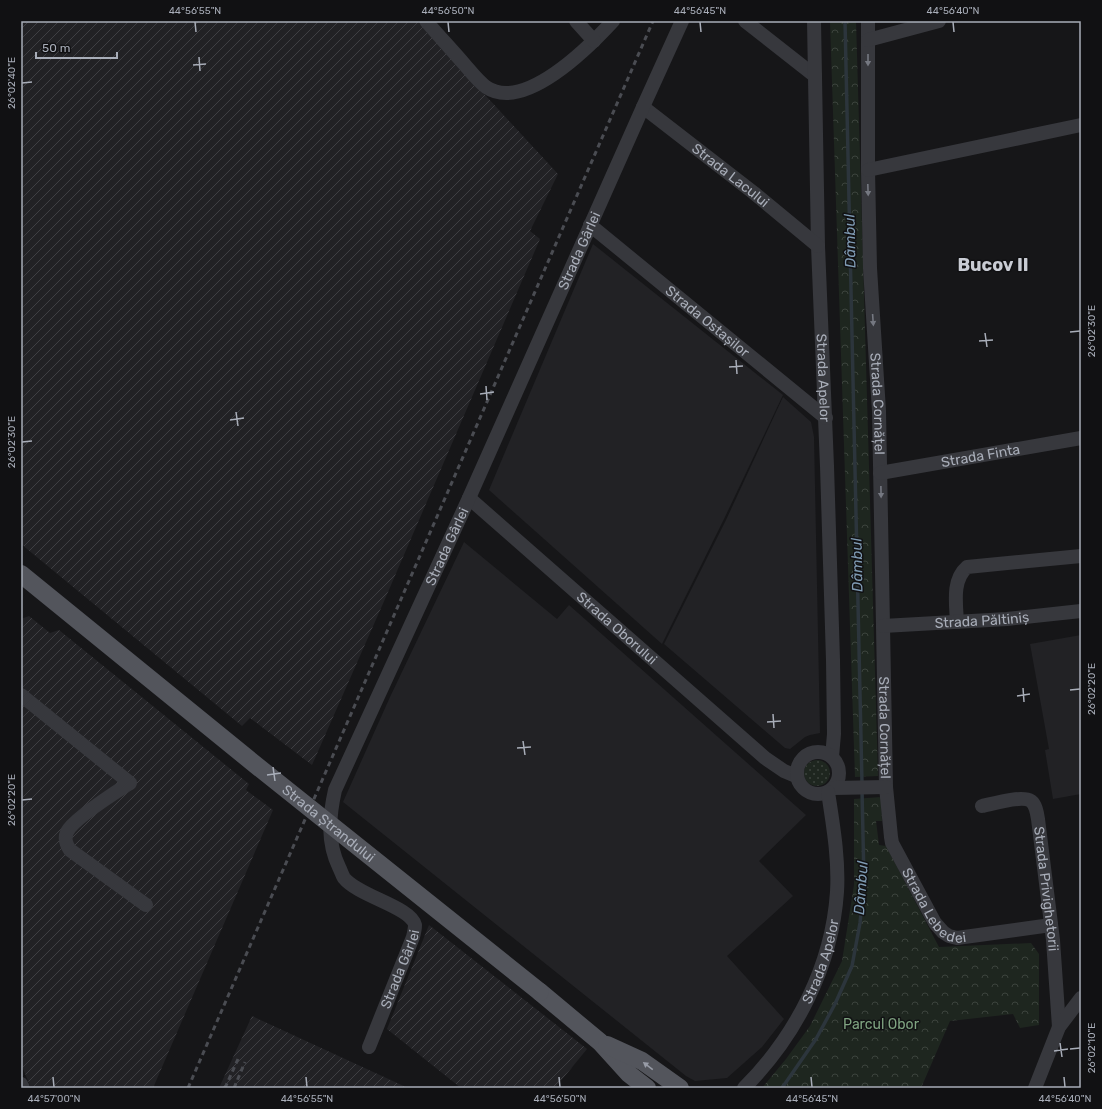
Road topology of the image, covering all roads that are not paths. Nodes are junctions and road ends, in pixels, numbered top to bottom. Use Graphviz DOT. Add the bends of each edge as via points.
graph roads {
  1 [pos="426,21"];
  2 [pos="576,21"];
  3 [pos="613,21"];
  4 [pos="682,21"];
  5 [pos="745,21"];
  6 [pos="814,21"];
  7 [pos="868,21"];
  8 [pos="939,21"];
  9 [pos="868,40"];
  10 [pos="594,41"];
  11 [pos="815,76"];
  12 [pos="643,107"];
  13 [pos="1081,125"];
  14 [pos="868,170"];
  15 [pos="590,225"];
  16 [pos="818,246"];
  17 [pos="826,418"];
  18 [pos="1081,438"];
  19 [pos="880,473"];
  20 [pos="469,498"];
  21 [pos="1081,556"];
  22 [pos="21,574"];
  23 [pos="1081,611"];
  24 [pos="957,622"];
  25 [pos="882,626"];
  26 [pos="21,695"];
  27 [pos="834,734"];
  28 [pos="818,752"];
  29 [pos="804,756"];
  30 [pos="832,757"];
  31 [pos="765,758"];
  32 [pos="796,776"];
  33 [pos="884,787"];
  34 [pos="826,791"];
  35 [pos="982,806"];
  36 [pos="146,905"];
  37 [pos="1051,925"];
  38 [pos="1081,998"];
  39 [pos="1059,1027"];
  40 [pos="600,1042"];
  41 [pos="369,1047"];
  42 [pos="21,1084"];
  43 [pos="23,1088"];
  44 [pos="647,1088"];
  45 [pos="680,1088"];
  46 [pos="744,1088"];
  47 [pos="1035,1088"];
  1 -- 10 [label="street" via="480,81 494,91 510,93 549,78"];
  2 -- 10 [label="street"];
  3 -- 10 [label="street"];
  4 -- 12 [label="street, Strada Gârlei"];
  5 -- 11 [label="street"];
  6 -- 11 [label="street, Strada Apelor"];
  7 -- 9 [label="street, Strada Cornățel"];
  8 -- 9 [label="street"];
  9 -- 14 [label="street, Strada Cornățel, one-way"];
  11 -- 16 [label="street, Strada Apelor"];
  12 -- 15 [label="street, Strada Gârlei"];
  12 -- 16 [label="street, Strada Lacului"];
  13 -- 14 [label="street"];
  14 -- 19 [label="street, Strada Cornățel, one-way"];
  15 -- 17 [label="street, Strada Ostașilor"];
  15 -- 20 [label="street, Strada Gârlei"];
  16 -- 17 [label="street, Strada Apelor"];
  17 -- 27 [label="street, Strada Apelor"];
  18 -- 19 [label="street, Strada Finta"];
  19 -- 25 [label="street, Strada Cornățel, one-way"];
  20 -- 31 [label="street, Strada Oborului"];
  20 -- 41 [label="street, Strada Gârlei" via="335,790 331,807 330,840 344,878 357,889 400,910 415,924 414,937"];
  21 -- 24 [label="street" via="967,567 961,572 956,591"];
  22 -- 40 [label="main road, Strada Ștrandului, bridge"];
  23 -- 24 [label="street, Strada Păltiniș"];
  24 -- 25 [label="street, Strada Păltiniș"];
  25 -- 33 [label="street, Strada Cornățel"];
  26 -- 36 [label="street" via="130,783 71,826 66,844 70,850"];
  27 -- 28 [label="street"];
  27 -- 30 [label="street, Strada Apelor"];
  28 -- 29 [label="street"];
  28 -- 30 [label="street"];
  29 -- 31 [label="street" via="787,761"];
  29 -- 32 [label="street" via="797,768"];
  30 -- 34 [label="street" via="839,769 839,775 837,782"];
  31 -- 32 [label="street, Strada Oborului"];
  32 -- 34 [label="street" via="806,791"];
  33 -- 34 [label="street" via="850,787"];
  33 -- 37 [label="street, Strada Lebedei" via="892,844 935,923 943,932 957,938"];
  34 -- 46 [label="street, Strada Apelor" via="832,814 837,891 825,956 794,1026"];
  35 -- 37 [label="street, Strada Privighetorii" via="1025,799 1035,807"];
  37 -- 39 [label="street, Strada Privighetorii"];
  38 -- 39 [label="street"];
  39 -- 47 [label="street"];
  40 -- 44 [label="main road, Strada Ștrandului" via="629,1074"];
  45 -- 40 [label="main road, Strada Ștrandului, one-way" via="642,1061"];
  42 -- 43 [label="street"];
}
